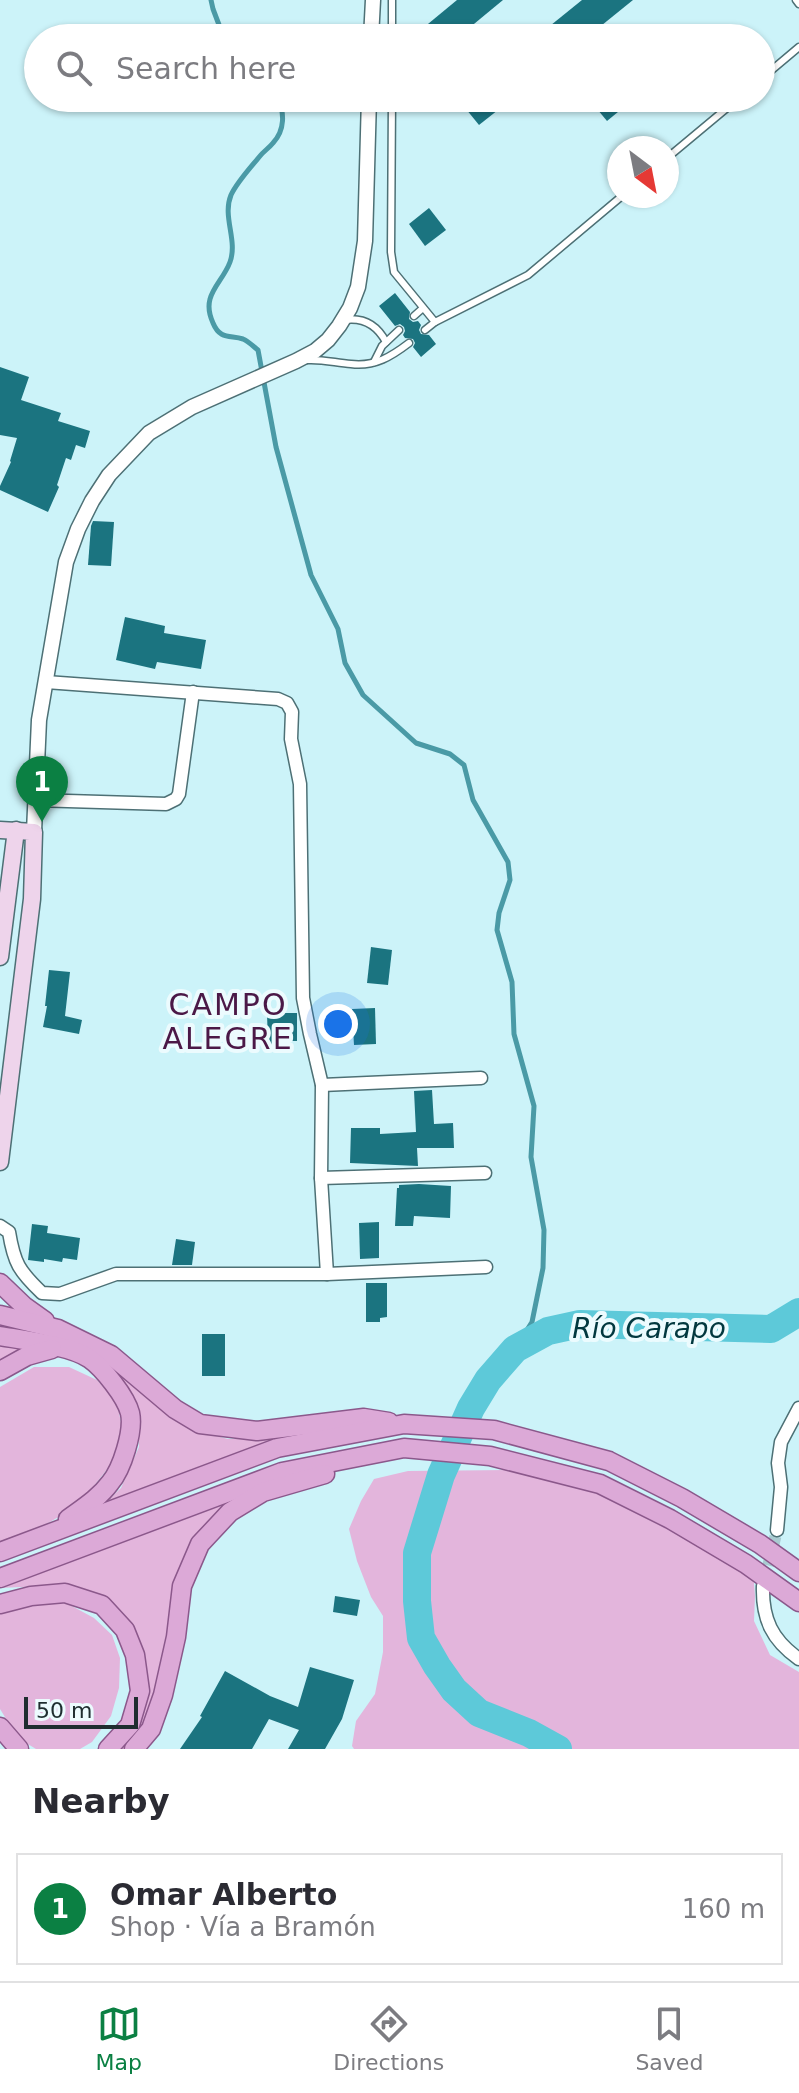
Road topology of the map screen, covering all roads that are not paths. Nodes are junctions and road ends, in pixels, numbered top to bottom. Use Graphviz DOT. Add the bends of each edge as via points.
graph roads {
  1 [pos="373,0"];
  2 [pos="392,0"];
  3 [pos="372,24"];
  4 [pos="392,24"];
  5 [pos="799,47"];
  6 [pos="775,67"];
  7 [pos="369,112"];
  8 [pos="392,112"];
  9 [pos="722,112"];
  10 [pos="679,148"];
  11 [pos="608,208"];
  12 [pos="423,308"];
  13 [pos="414,316"];
  14 [pos="343,320"];
  15 [pos="435,322"];
  16 [pos="399,330"];
  17 [pos="425,330"];
  18 [pos="386,342"];
  19 [pos="409,343"];
  20 [pos="296,361"];
  21 [pos="374,362"];
  22 [pos="46,682"];
  23 [pos="193,692"];
  24 [pos="35,800"];
  25 [pos="8,830"];
  26 [pos="34,832"];
  27 [pos="0,957"];
  28 [pos="481,1078"];
  29 [pos="322,1085"];
  30 [pos="0,1162"];
  31 [pos="485,1173"];
  32 [pos="321,1178"];
  33 [pos="0,1226"];
  34 [pos="486,1267"];
  35 [pos="327,1274"];
  36 [pos="0,1283"];
  37 [pos="0,1315"];
  38 [pos="0,1336"];
  39 [pos="58,1338"];
  40 [pos="0,1371"];
  41 [pos="799,1408"];
  42 [pos="404,1424"];
  43 [pos="404,1448"];
  44 [pos="777,1530"];
  45 [pos="0,1551"];
  46 [pos="799,1572"];
  47 [pos="0,1578"];
  48 [pos="763,1586"];
  49 [pos="799,1602"];
  50 [pos="0,1604"];
  51 [pos="799,1659"];
  52 [pos="0,1727"];
  53 [pos="0,1734"];
  54 [pos="9,1749"];
  55 [pos="19,1749"];
  56 [pos="108,1749"];
  57 [pos="134,1749"];
  1 -- 3 [label="street"];
  2 -- 4 [label="lane"];
  5 -- 6 [label="lane"];
  7 -- 14 [label="street" via="365,241 358,287"];
  8 -- 12 [label="lane" via="394,272"];
  9 -- 10 [label="lane"];
  11 -- 15 [label="lane" via="528,275"];
  12 -- 13 [label="lane"];
  12 -- 15 [label="lane"];
  14 -- 18 [label="lane" via="369,323"];
  14 -- 20 [label="street" via="328,340"];
  15 -- 17 [label="lane"];
  16 -- 18 [label="lane"];
  18 -- 21 [label="lane"];
  19 -- 21 [label="lane"];
  20 -- 21 [label="lane"];
  20 -- 22 [label="street" via="192,407 149,433 109,475 66,562"];
  22 -- 23 [label="street"];
  22 -- 24 [label="street"];
  23 -- 24 [label="street" via="176,799 166,804"];
  23 -- 29 [label="street" via="283,700 292,712 300,784 303,998"];
  24 -- 26 [label="street"];
  25 -- 26 [label="main road"];
  25 -- 27 [label="main road"];
  26 -- 30 [label="main road" via="32,899"];
  28 -- 29 [label="street"];
  29 -- 32 [label="street"];
  31 -- 32 [label="street"];
  32 -- 35 [label="street"];
  33 -- 35 [label="street" via="9,1232 22,1274 42,1293 60,1294 116,1274"];
  34 -- 35 [label="street"];
  36 -- 39 [label="main road"];
  37 -- 39 [label="main road"];
  38 -- 39 [label="main road"];
  39 -- 40 [label="main road"];
  39 -- 42 [label="main road" via="111,1355 200,1424 257,1431 364,1418"];
  39 -- 45 [label="main road" via="114,1383 130,1414 128,1446 112,1482 91,1503 60,1524"];
  41 -- 44 [label="street" via="781,1442"];
  42 -- 45 [label="main road" via="277,1448"];
  42 -- 46 [label="main road" via="494,1430 609,1461 682,1498"];
  43 -- 47 [label="main road" via="282,1472"];
  43 -- 49 [label="main road" via="490,1456 600,1484 746,1564"];
  43 -- 57 [label="main road" via="263,1492 230,1512 200,1544 182,1586 163,1695 151,1729"];
  48 -- 51 [label="street" via="766,1621"];
  50 -- 56 [label="main road" via="65,1593 102,1605 125,1630 140,1691 130,1725"];
  52 -- 55 [label="main road"];
  53 -- 54 [label="main road"];
}
